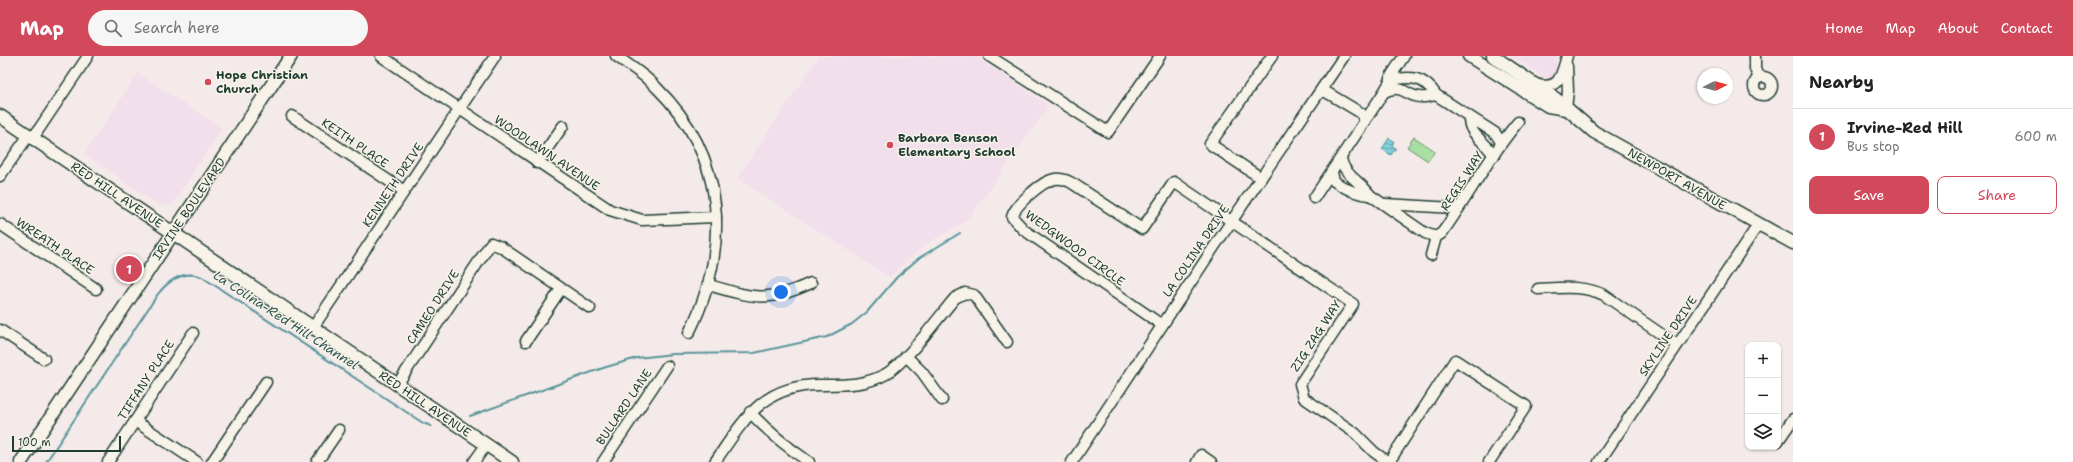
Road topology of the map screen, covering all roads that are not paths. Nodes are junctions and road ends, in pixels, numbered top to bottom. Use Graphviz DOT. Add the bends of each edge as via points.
graph roads {
  1 [pos="88,56"];
  2 [pos="291,56"];
  3 [pos="495,56"];
  4 [pos="616,56"];
  5 [pos="989,56"];
  6 [pos="1160,56"];
  7 [pos="1272,56"];
  8 [pos="1344,56"];
  9 [pos="1470,56"];
  10 [pos="1493,56"];
  11 [pos="1567,56"];
  12 [pos="1755,56"];
  13 [pos="386,57"];
  14 [pos="1402,60"];
  15 [pos="1404,78"];
  16 [pos="1759,78"];
  17 [pos="1391,80"];
  18 [pos="1533,83"];
  19 [pos="1320,92"];
  20 [pos="1384,92"];
  21 [pos="1436,95"];
  22 [pos="459,109"];
  23 [pos="1566,109"];
  24 [pos="0,116"];
  25 [pos="292,116"];
  26 [pos="1469,117"];
  27 [pos="1365,121"];
  28 [pos="1518,122"];
  29 [pos="562,126"];
  30 [pos="31,137"];
  31 [pos="1501,142"];
  32 [pos="1494,156"];
  33 [pos="1341,159"];
  34 [pos="537,163"];
  35 [pos="1332,172"];
  36 [pos="0,176"];
  37 [pos="1261,178"];
  38 [pos="404,191"];
  39 [pos="1370,195"];
  40 [pos="1314,198"];
  41 [pos="1383,204"];
  42 [pos="1460,206"];
  43 [pos="716,217"];
  44 [pos="1232,222"];
  45 [pos="0,224"];
  46 [pos="1758,225"];
  47 [pos="173,234"];
  48 [pos="1436,237"];
  49 [pos="1793,243"];
  50 [pos="1431,255"];
  51 [pos="811,283"];
  52 [pos="709,285"];
  53 [pos="1538,288"];
  54 [pos="96,289"];
  55 [pos="561,289"];
  56 [pos="590,308"];
  57 [pos="1162,325"];
  58 [pos="312,329"];
  59 [pos="0,330"];
  60 [pos="193,333"];
  61 [pos="689,333"];
  62 [pos="526,341"];
  63 [pos="1007,342"];
  64 [pos="1677,345"];
  65 [pos="906,356"];
  66 [pos="44,359"];
  67 [pos="667,366"];
  68 [pos="266,382"];
  69 [pos="397,385"];
  70 [pos="942,400"];
  71 [pos="750,412"];
  72 [pos="1793,419"];
  73 [pos="135,421"];
  74 [pos="339,430"];
  75 [pos="1781,437"];
  76 [pos="486,445"];
  77 [pos="1199,459"];
  78 [pos="21,462"];
  79 [pos="108,462"];
  80 [pos="197,462"];
  81 [pos="212,462"];
  82 [pos="317,462"];
  83 [pos="474,462"];
  84 [pos="512,462"];
  85 [pos="603,462"];
  86 [pos="715,462"];
  87 [pos="809,462"];
  88 [pos="1072,462"];
  89 [pos="1211,462"];
  90 [pos="1388,462"];
  91 [pos="1489,462"];
  92 [pos="1599,462"];
  1 -- 30 [label="street"];
  2 -- 47 [label="main road, IRVINE BOULEVARD"];
  3 -- 22 [label="street, KENNETH DRIVE"];
  4 -- 43 [label="street" via="656,86 682,118 707,169"];
  5 -- 6 [label="street" via="1108,132"];
  7 -- 37 [label="street" via="1210,144"];
  8 -- 19 [label="street, LA COLINA DRIVE"];
  9 -- 23 [label="main road, NEWPORT AVENUE" via="1548,106"];
  10 -- 18 [label="main road, NEWPORT AVENUE"];
  11 -- 18 [label="street" via="1562,76 1556,83 1549,86"];
  11 -- 23 [label="street"];
  12 -- 16 [label="street" via="1755,69"];
  13 -- 22 [label="street, WOODLAWN AVENUE"];
  14 -- 15 [label="street"];
  14 -- 17 [label="street" via="1390,76"];
  15 -- 17 [label="street"];
  15 -- 21 [label="street" via="1415,78"];
  17 -- 20 [label="street"];
  18 -- 23 [label="main road, NEWPORT AVENUE"];
  19 -- 27 [label="street" via="1356,118"];
  19 -- 37 [label="street, LA COLINA DRIVE"];
  20 -- 21 [label="street" via="1396,89 1407,91 1419,98"];
  20 -- 27 [label="street"];
  21 -- 26 [label="street"];
  22 -- 34 [label="street, WOODLAWN AVENUE"];
  22 -- 38 [label="street, KENNETH DRIVE"];
  23 -- 46 [label="main road, NEWPORT AVENUE" via="1594,132"];
  24 -- 30 [label="main road, RED HILL AVENUE"];
  25 -- 38 [label="street, KEITH PLACE"];
  26 -- 31 [label="street" via="1495,133"];
  26 -- 32 [label="street" via="1468,124 1472,133 1487,145"];
  27 -- 33 [label="street"];
  28 -- 31 [label="street, REGIS WAY"];
  29 -- 34 [label="street"];
  30 -- 36 [label="street"];
  30 -- 47 [label="main road, RED HILL AVENUE"];
  31 -- 32 [label="street, REGIS WAY"];
  32 -- 42 [label="street, REGIS WAY"];
  33 -- 35 [label="street"];
  33 -- 39 [label="street" via="1345,169"];
  34 -- 43 [label="street, WOODLAWN AVENUE" via="598,204 621,216 657,221"];
  35 -- 39 [label="street" via="1334,181 1341,186 1352,192"];
  35 -- 40 [label="street"];
  37 -- 44 [label="street, LA COLINA DRIVE"];
  38 -- 58 [label="street, KENNETH DRIVE"];
  39 -- 41 [label="street"];
  41 -- 42 [label="street" via="1454,208"];
  41 -- 48 [label="street" via="1425,233"];
  42 -- 48 [label="street, REGIS WAY" via="1442,233"];
  43 -- 52 [label="street" via="716,249"];
  44 -- 57 [label="street, LA COLINA DRIVE"];
  44 -- 57 [label="street, WEDGWOOD CIRCLE" via="1174,182 1142,228 1075,184 1063,179 1053,179 1042,185 1014,211 1012,217 1024,230"];
  44 -- 90 [label="street, ZIG ZAG WAY" via="1353,304 1300,384 1301,392 1304,398 1355,433"];
  45 -- 54 [label="street, WREATH PLACE"];
  46 -- 49 [label="main road, NEWPORT AVENUE"];
  46 -- 64 [label="street, SKYLINE DRIVE"];
  47 -- 58 [label="main road, RED HILL AVENUE"];
  47 -- 78 [label="main road, IRVINE BOULEVARD"];
  48 -- 50 [label="street, REGIS WAY"];
  51 -- 52 [label="street" via="791,293 767,298 748,296"];
  52 -- 61 [label="street"];
  53 -- 64 [label="street" via="1592,289"];
  55 -- 56 [label="street"];
  55 -- 62 [label="street"];
  55 -- 69 [label="street, CAMEO DRIVE" via="501,247 491,243"];
  57 -- 88 [label="street, LA COLINA DRIVE"];
  58 -- 69 [label="main road, RED HILL AVENUE"];
  59 -- 66 [label="street"];
  60 -- 73 [label="street, TIFFANY PLACE"];
  63 -- 65 [label="street" via="974,295 965,293 955,298"];
  64 -- 92 [label="street, SKYLINE DRIVE"];
  65 -- 70 [label="street" via="922,372"];
  65 -- 71 [label="street" via="886,374 872,380 854,385 807,385 790,388 772,394"];
  67 -- 85 [label="street, BULLARD LANE"];
  68 -- 81 [label="street"];
  69 -- 76 [label="main road, RED HILL AVENUE"];
  71 -- 86 [label="street"];
  71 -- 87 [label="street" via="766,430"];
  72 -- 75 [label="street"];
  73 -- 79 [label="street, TIFFANY PLACE"];
  73 -- 80 [label="street"];
  74 -- 82 [label="street"];
  76 -- 83 [label="street"];
  76 -- 84 [label="main road, RED HILL AVENUE"];
  77 -- 89 [label="street"];
  90 -- 91 [label="street" via="1455,360 1526,406"];
}
